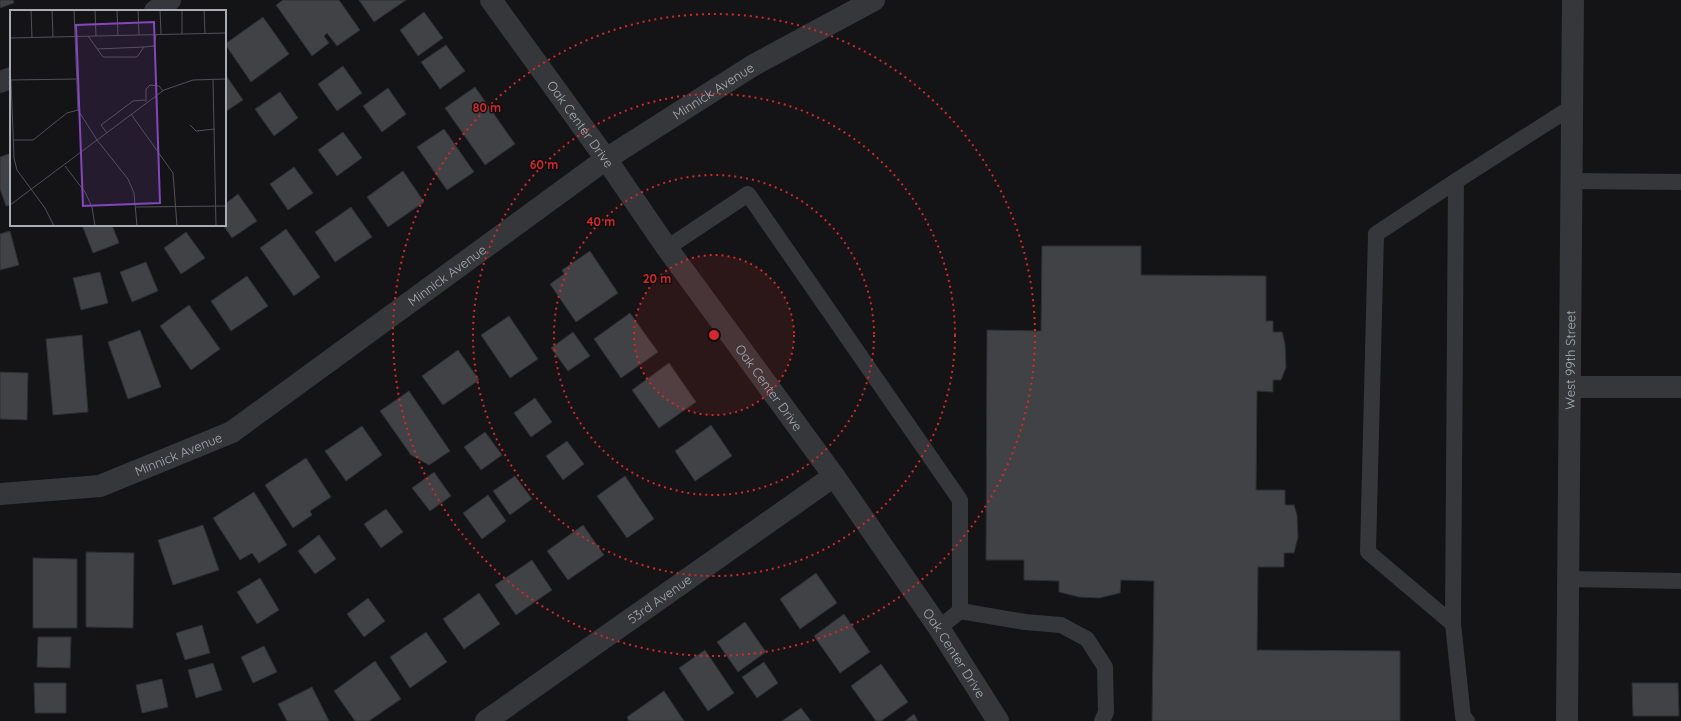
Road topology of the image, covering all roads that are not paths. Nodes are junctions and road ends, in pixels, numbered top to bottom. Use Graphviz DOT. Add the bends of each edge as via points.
graph roads {
  1 [pos="170,0"];
  2 [pos="491,0"];
  3 [pos="874,0"];
  4 [pos="1573,0"];
  5 [pos="156,10"];
  6 [pos="10,78"];
  7 [pos="0,82"];
  8 [pos="1572,107"];
  9 [pos="606,159"];
  10 [pos="1456,181"];
  11 [pos="1572,181"];
  12 [pos="1681,182"];
  13 [pos="667,248"];
  14 [pos="1570,386"];
  15 [pos="1681,387"];
  16 [pos="834,476"];
  17 [pos="0,494"];
  18 [pos="1568,579"];
  19 [pos="1681,580"];
  20 [pos="960,611"];
  21 [pos="1454,624"];
  22 [pos="939,628"];
  23 [pos="486,721"];
  24 [pos="998,721"];
  25 [pos="1102,721"];
  26 [pos="1468,721"];
  27 [pos="1567,721"];
  1 -- 5 [label="street"];
  2 -- 9 [label="street, Oak Center Drive"];
  3 -- 9 [label="street, Minnick Avenue" via="752,66"];
  4 -- 8 [label="street, West 99th Street"];
  6 -- 7 [label="street"];
  8 -- 10 [label="lane"];
  8 -- 11 [label="street, West 99th Street"];
  9 -- 13 [label="street, Oak Center Drive"];
  9 -- 17 [label="street, Minnick Avenue" via="232,432 100,486"];
  10 -- 21 [label="lane"];
  10 -- 21 [label="lane" via="1376,234 1368,552"];
  11 -- 12 [label="lane"];
  11 -- 14 [label="street, West 99th Street"];
  13 -- 16 [label="street, Oak Center Drive"];
  13 -- 20 [label="lane" via="748,194 960,500"];
  14 -- 15 [label="street"];
  14 -- 18 [label="street, West 99th Street"];
  16 -- 22 [label="street, Oak Center Drive"];
  16 -- 23 [label="street, 53rd Avenue"];
  18 -- 19 [label="lane"];
  18 -- 27 [label="street, West 99th Street"];
  20 -- 22 [label="lane"];
  20 -- 25 [label="lane" via="1024,622 1061,625 1087,639 1105,667 1106,712"];
  21 -- 26 [label="lane" via="1463,717"];
  22 -- 24 [label="street, Oak Center Drive"];
}
